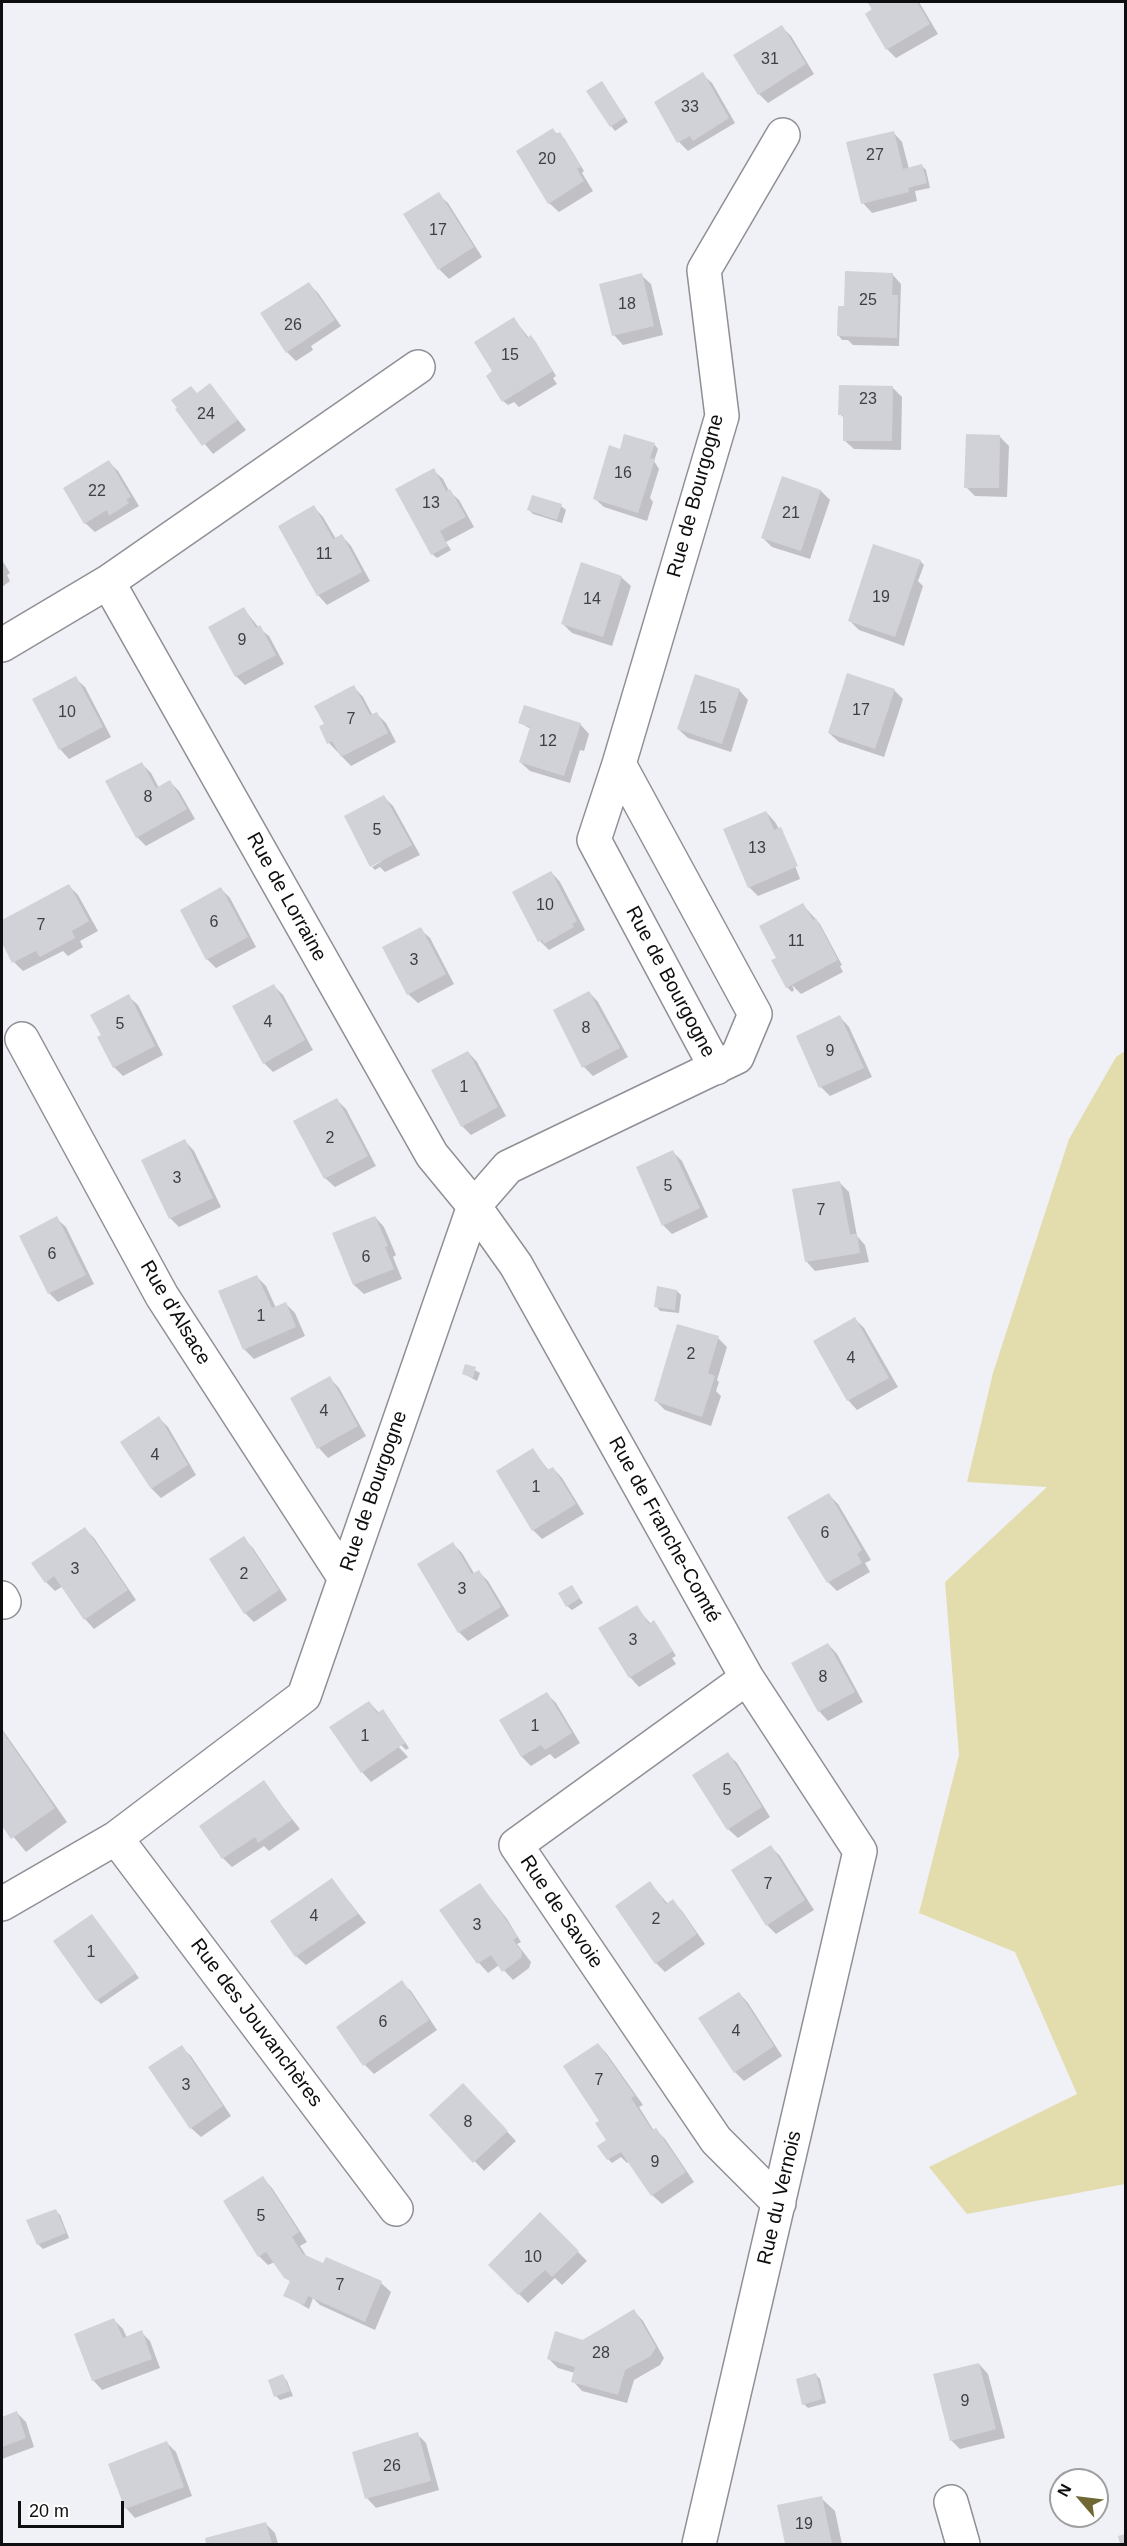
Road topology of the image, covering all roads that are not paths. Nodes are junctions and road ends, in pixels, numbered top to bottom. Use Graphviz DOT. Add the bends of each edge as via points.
graph roads {
  1 [pos="783,135"];
  2 [pos="418,367"];
  3 [pos="108,582"];
  4 [pos="2,645"];
  5 [pos="619,764"];
  6 [pos="22,1039"];
  7 [pos="716,1068"];
  8 [pos="474,1206"];
  9 [pos="344,1577"];
  10 [pos="747,1678"];
  11 [pos="116,1838"];
  12 [pos="860,1851"];
  13 [pos="2,1904"];
  14 [pos="779,2203"];
  15 [pos="396,2209"];
  16 [pos="951,2502"];
  17 [pos="699,2544"];
  18 [pos="963,2544"];
  1 -- 5 [label="street, Rue de Bourgogne" via="704,270 722,416"];
  2 -- 3 [label="street"];
  3 -- 4 [label="street"];
  3 -- 8 [label="street, Rue de Lorraine" via="432,1155"];
  5 -- 7 [label="street, Rue de Bourgogne" via="594,840"];
  5 -- 7 [label="street, Rue de Bourgogne" via="754,1014 738,1057"];
  6 -- 9 [label="street, Rue d'Alsace" via="162,1296"];
  7 -- 8 [label="street, Rue de Bourgogne" via="508,1167"];
  8 -- 9 [label="street, Rue de Bourgogne"];
  8 -- 10 [label="street, Rue de Franche-Comté" via="516,1265"];
  9 -- 11 [label="street, Rue de Bourgogne" via="304,1696"];
  10 -- 12 [label="street, Rue de Franche-Comté"];
  10 -- 14 [label="street, Rue de Savoie" via="516,1845 716,2140"];
  11 -- 13 [label="street, Rue de Bourgogne"];
  11 -- 15 [label="street, Rue des Jouvanchères"];
  12 -- 14 [label="street, Rue du Vernois"];
  14 -- 17 [label="street, Rue du Vernois"];
  16 -- 18 [label="street"];
}
